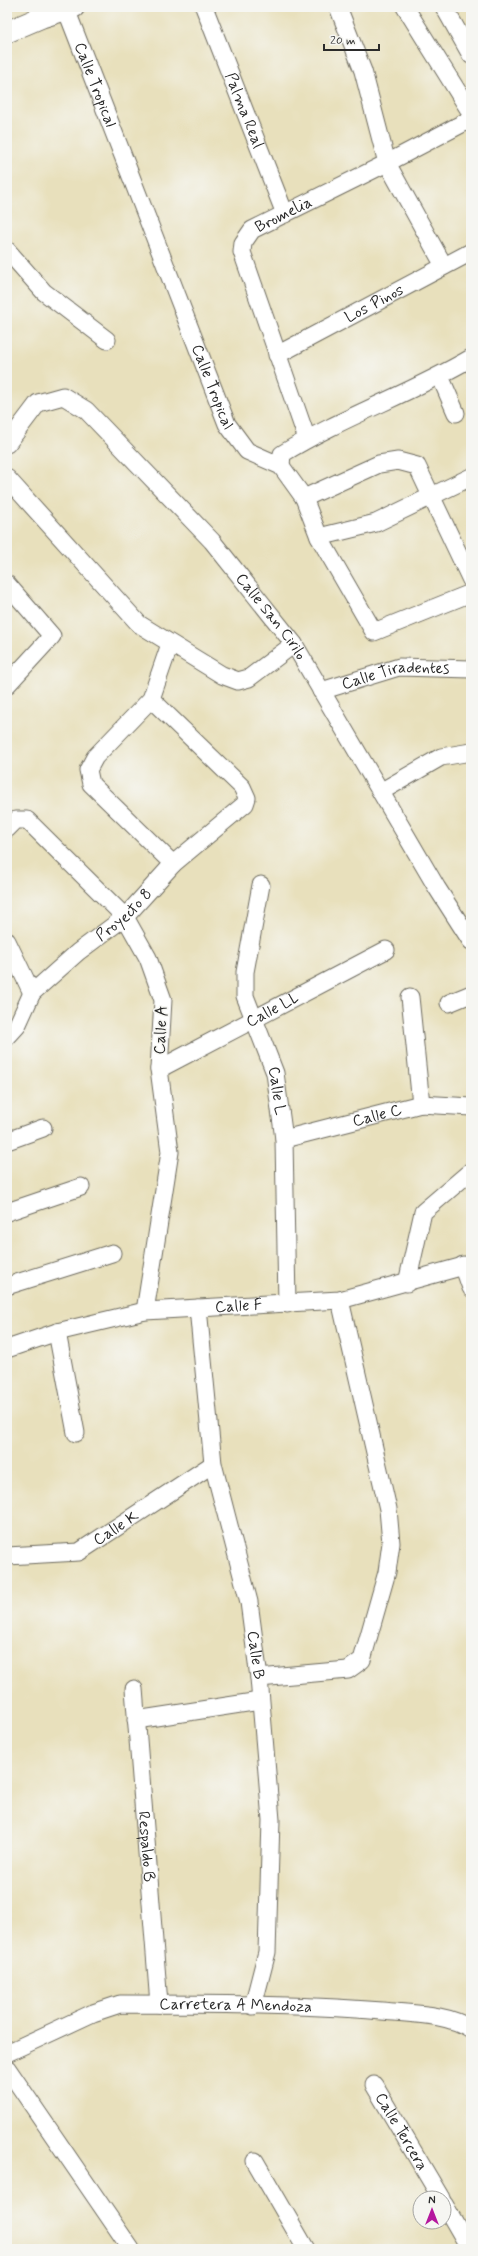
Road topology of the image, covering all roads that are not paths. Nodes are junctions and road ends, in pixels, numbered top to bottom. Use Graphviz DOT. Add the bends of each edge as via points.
graph roads {
  1 [pos="204,7"];
  2 [pos="338,7"];
  3 [pos="405,7"];
  4 [pos="444,7"];
  5 [pos="70,8"];
  6 [pos="40,12"];
  7 [pos="7,32"];
  8 [pos="471,55"];
  9 [pos="471,113"];
  10 [pos="471,119"];
  11 [pos="387,164"];
  12 [pos="285,214"];
  13 [pos="7,250"];
  14 [pos="471,252"];
  15 [pos="444,266"];
  16 [pos="107,340"];
  17 [pos="277,354"];
  18 [pos="471,358"];
  19 [pos="440,376"];
  20 [pos="456,413"];
  21 [pos="307,439"];
  22 [pos="7,444"];
  23 [pos="280,466"];
  24 [pos="471,477"];
  25 [pos="7,478"];
  26 [pos="430,496"];
  27 [pos="304,498"];
  28 [pos="319,537"];
  29 [pos="471,580"];
  30 [pos="7,584"];
  31 [pos="471,593"];
  32 [pos="170,644"];
  33 [pos="294,644"];
  34 [pos="471,669"];
  35 [pos="7,686"];
  36 [pos="321,691"];
  37 [pos="151,699"];
  38 [pos="471,752"];
  39 [pos="382,791"];
  40 [pos="7,829"];
  41 [pos="173,864"];
  42 [pos="261,885"];
  43 [pos="126,916"];
  44 [pos="7,941"];
  45 [pos="471,941"];
  46 [pos="386,950"];
  47 [pos="32,993"];
  48 [pos="471,994"];
  49 [pos="410,997"];
  50 [pos="449,1003"];
  51 [pos="254,1019"];
  52 [pos="7,1037"];
  53 [pos="159,1069"];
  54 [pos="421,1104"];
  55 [pos="471,1107"];
  56 [pos="44,1128"];
  57 [pos="284,1139"];
  58 [pos="7,1141"];
  59 [pos="471,1171"];
  60 [pos="81,1187"];
  61 [pos="7,1212"];
  62 [pos="112,1253"];
  63 [pos="467,1264"];
  64 [pos="407,1283"];
  65 [pos="7,1286"];
  66 [pos="471,1288"];
  67 [pos="340,1300"];
  68 [pos="287,1304"];
  69 [pos="198,1308"];
  70 [pos="146,1311"];
  71 [pos="56,1332"];
  72 [pos="7,1349"];
  73 [pos="76,1433"];
  74 [pos="213,1464"];
  75 [pos="7,1556"];
  76 [pos="259,1678"];
  77 [pos="134,1689"];
  78 [pos="260,1701"];
  79 [pos="136,1720"];
  80 [pos="159,2004"];
  81 [pos="253,2006"];
  82 [pos="471,2029"];
  83 [pos="7,2053"];
  84 [pos="7,2068"];
  85 [pos="374,2085"];
  86 [pos="255,2161"];
  87 [pos="436,2190"];
  88 [pos="452,2218"];
  89 [pos="131,2249"];
  90 [pos="306,2249"];
  91 [pos="470,2249"];
  1 -- 12 [label="street, Palma Real"];
  2 -- 11 [label="street" via="363,71"];
  3 -- 9 [label="street"];
  4 -- 8 [label="street"];
  5 -- 6 [label="street"];
  5 -- 23 [label="street, Calle Tropical" via="227,424 247,451"];
  6 -- 7 [label="street"];
  10 -- 11 [label="street, Bromelia"];
  11 -- 12 [label="street, Bromelia"];
  11 -- 15 [label="street"];
  12 -- 17 [label="street, Bromelia" via="252,230 243,243 242,252"];
  13 -- 16 [label="street" via="44,292"];
  14 -- 15 [label="street, Los Pinos"];
  15 -- 17 [label="street, Los Pinos"];
  17 -- 21 [label="street, Bromelia"];
  18 -- 19 [label="street"];
  19 -- 20 [label="street"];
  19 -- 21 [label="street"];
  21 -- 23 [label="street" via="282,454"];
  22 -- 33 [label="street, Calle San Cirilo" via="38,402 63,396 86,410 212,541"];
  23 -- 27 [label="street, Calle Tropical"];
  24 -- 26 [label="street"];
  25 -- 32 [label="street" via="139,624"];
  26 -- 27 [label="street" via="417,466 398,461 379,464"];
  26 -- 28 [label="street" via="376,522"];
  26 -- 29 [label="street"];
  27 -- 28 [label="street, Calle Tropical"];
  28 -- 31 [label="street, Calle Tropical" via="374,632"];
  30 -- 35 [label="street" via="52,636"];
  32 -- 33 [label="street" via="222,675 238,681 249,678"];
  32 -- 37 [label="street"];
  33 -- 36 [label="street, Calle San Cirilo"];
  34 -- 36 [label="street, Calle Tiradentes" via="399,667"];
  36 -- 39 [label="street, Calle San Cirilo"];
  37 -- 41 [label="street" via="95,757 88,770 88,777 91,784"];
  37 -- 41 [label="street, Proyecto 8" via="242,787 247,798 242,808"];
  38 -- 39 [label="street" via="440,757"];
  39 -- 45 [label="street, Calle San Cirilo" via="437,888"];
  40 -- 43 [label="street, Calle A" via="16,820 27,820"];
  41 -- 43 [label="street, Proyecto 8"];
  42 -- 51 [label="street, Calle L" via="245,978 245,996"];
  43 -- 47 [label="street, Proyecto 8" via="78,952"];
  43 -- 53 [label="street, Calle A" via="148,958 163,1000"];
  44 -- 47 [label="street"];
  46 -- 51 [label="street, Calle LL"];
  47 -- 52 [label="street, Proyecto 8" via="16,1026"];
  48 -- 50 [label="street"];
  49 -- 54 [label="street"];
  51 -- 53 [label="street, Calle LL"];
  51 -- 57 [label="street, Calle L" via="275,1073"];
  53 -- 70 [label="street, Calle A" via="170,1152"];
  54 -- 55 [label="street, Calle C"];
  54 -- 57 [label="street, Calle C"];
  56 -- 58 [label="street"];
  57 -- 68 [label="street, Calle L"];
  59 -- 64 [label="street" via="422,1212"];
  60 -- 61 [label="street"];
  62 -- 65 [label="street"];
  63 -- 64 [label="street, Calle F"];
  63 -- 66 [label="street"];
  64 -- 67 [label="street, Calle F"];
  67 -- 68 [label="street, Calle F"];
  67 -- 76 [label="street" via="388,1509 391,1543 387,1572 362,1660 355,1666 348,1670"];
  68 -- 69 [label="street, Calle F"];
  69 -- 70 [label="street, Calle F"];
  69 -- 74 [label="street, Calle B"];
  70 -- 71 [label="street, Calle F"];
  71 -- 72 [label="street, Calle F"];
  71 -- 73 [label="street"];
  74 -- 75 [label="street, Calle K" via="79,1552"];
  74 -- 76 [label="street, Calle B" via="249,1602"];
  76 -- 78 [label="street, Calle B"];
  77 -- 79 [label="street, Respaldo B"];
  78 -- 79 [label="street"];
  78 -- 81 [label="street, Calle B" via="271,1820 270,1871 267,1952"];
  79 -- 80 [label="street, Respaldo B"];
  80 -- 81 [label="street, Carretera A Mendoza"];
  80 -- 83 [label="street, Carretera A Mendoza" via="120,2004 93,2013"];
  81 -- 82 [label="street, Carretera A Mendoza" via="333,2007 423,2015 447,2019"];
  84 -- 89 [label="street"];
  85 -- 87 [label="street, Calle Tercera"];
  86 -- 90 [label="street"];
  88 -- 91 [label="street"];
}
